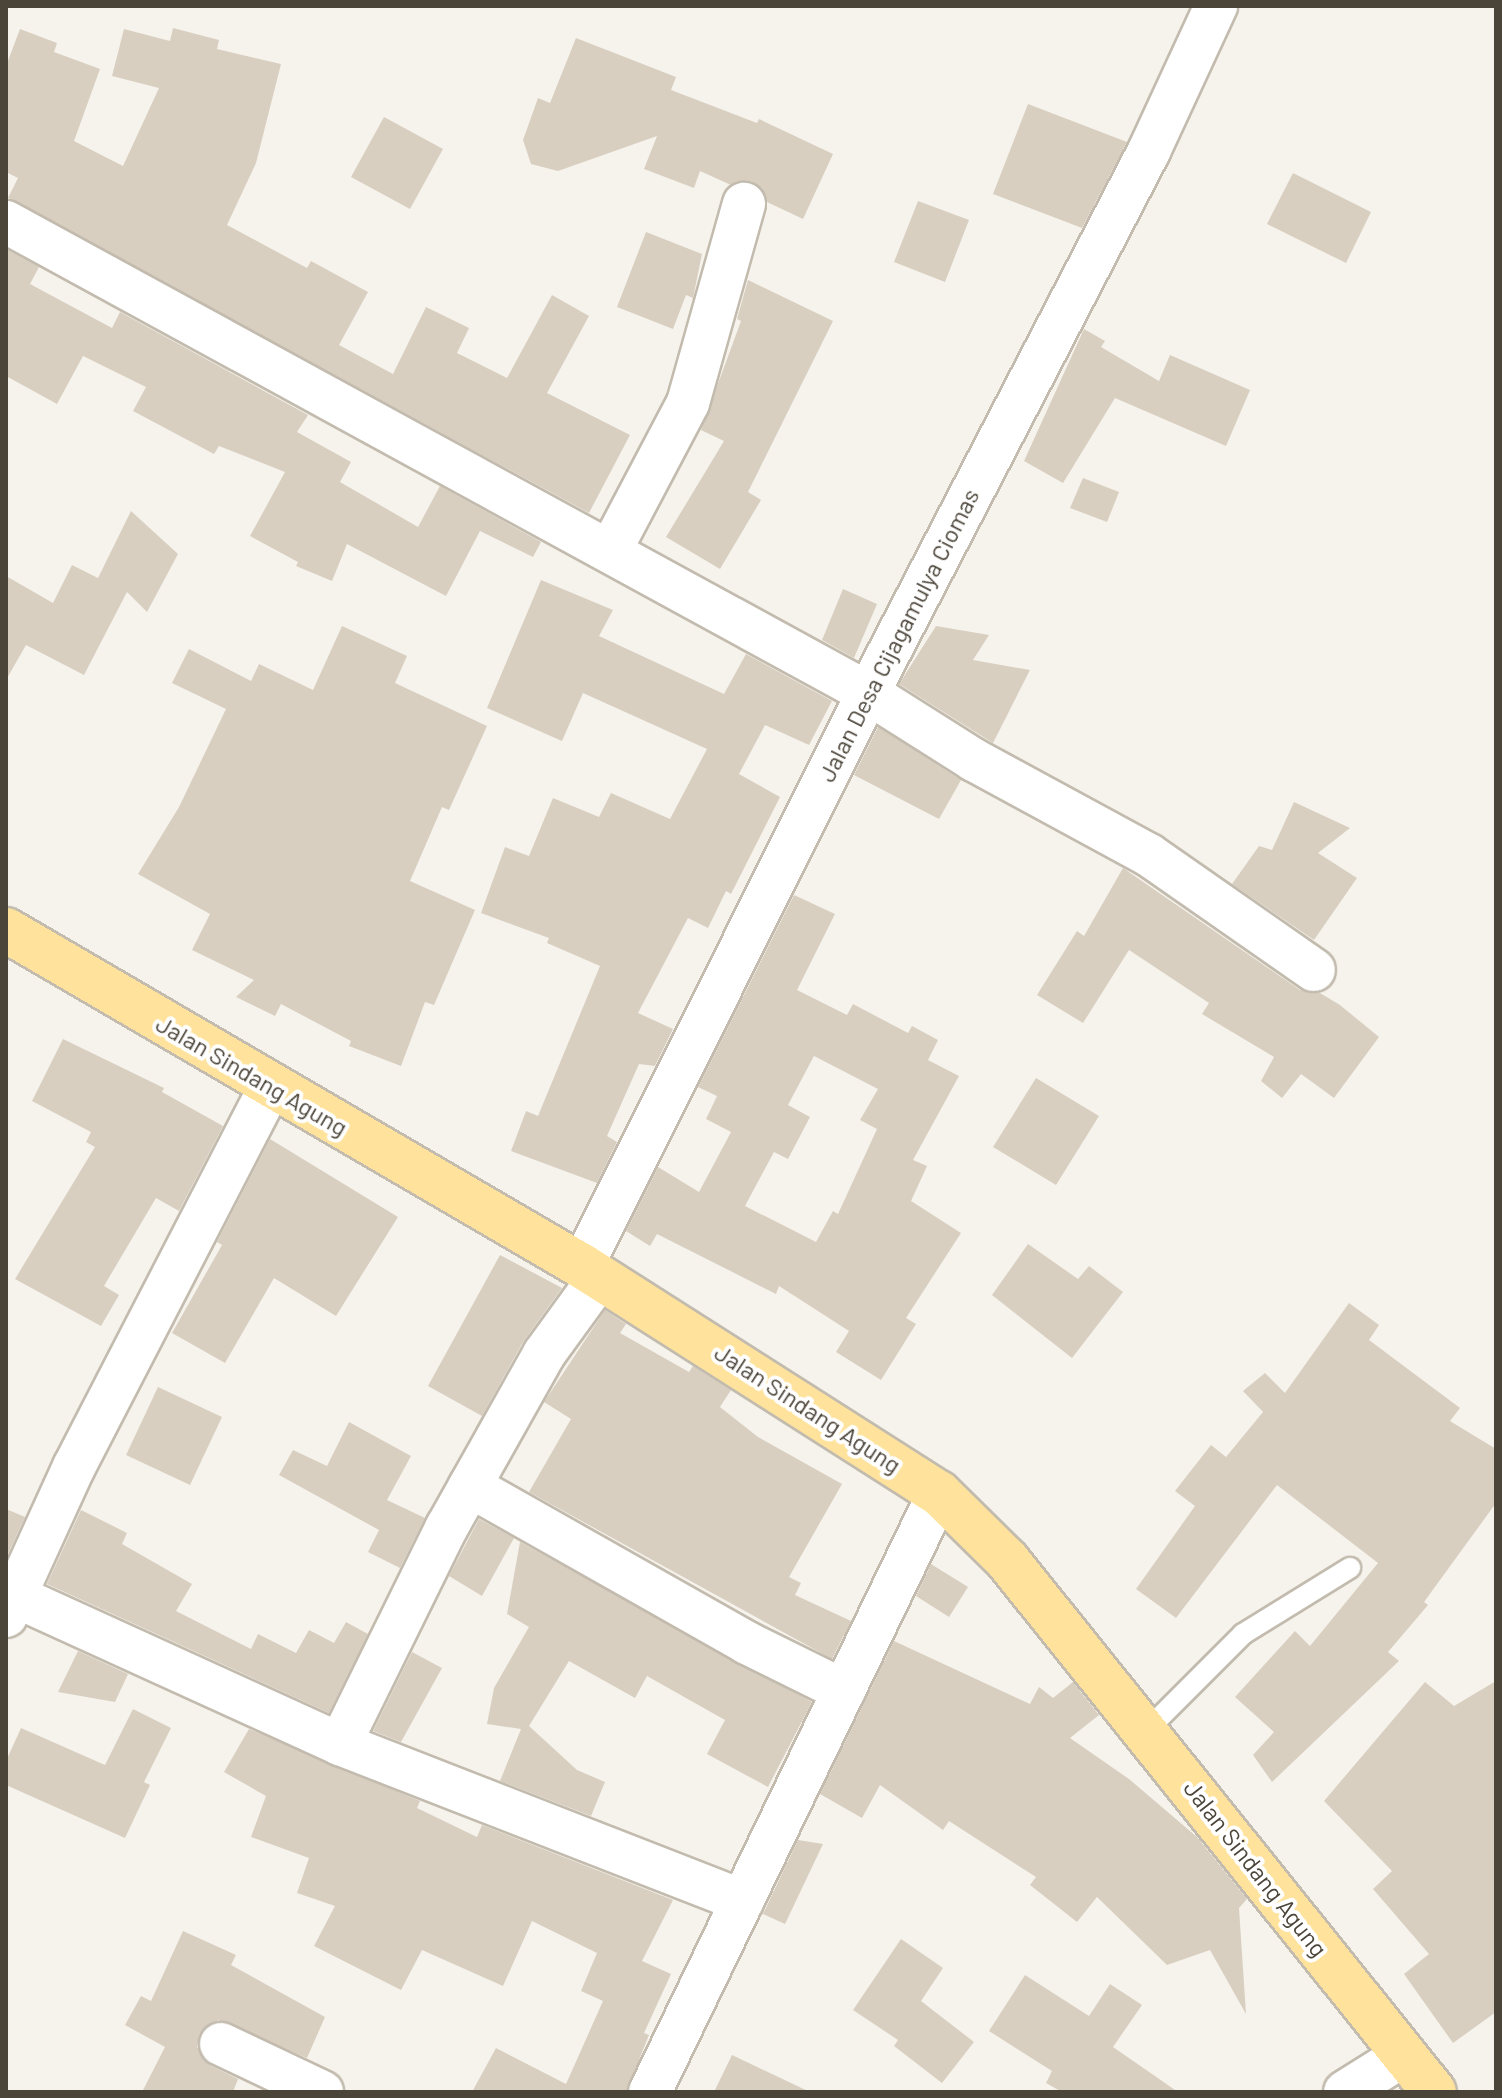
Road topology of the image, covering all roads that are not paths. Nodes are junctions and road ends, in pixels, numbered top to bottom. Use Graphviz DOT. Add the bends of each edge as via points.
graph roads {
  1 [pos="1216,6"];
  2 [pos="744,204"];
  3 [pos="6,222"];
  4 [pos="610,551"];
  5 [pos="868,693"];
  6 [pos="6,930"];
  7 [pos="1314,970"];
  8 [pos="270,1087"];
  9 [pos="591,1271"];
  10 [pos="470,1486"];
  11 [pos="939,1493"];
  12 [pos="1350,1568"];
  13 [pos="11,1606"];
  14 [pos="844,1691"];
  15 [pos="1146,1731"];
  16 [pos="340,1744"];
  17 [pos="742,1901"];
  18 [pos="221,2044"];
  19 [pos="1404,2055"];
  20 [pos="322,2092"];
  21 [pos="650,2092"];
  22 [pos="1345,2092"];
  23 [pos="1434,2092"];
  1 -- 5 [label="street, Jalan Desa Cijagamulya Ciomas" via="1149,151"];
  2 -- 4 [label="street" via="688,403"];
  3 -- 4 [label="street"];
  4 -- 5 [label="street"];
  5 -- 7 [label="street" via="974,760 1149,855"];
  5 -- 9 [label="street, Jalan Desa Cijagamulya Ciomas"];
  6 -- 8 [label="main road, Jalan Sindang Agung"];
  8 -- 9 [label="main road, Jalan Sindang Agung"];
  8 -- 13 [label="street" via="74,1467"];
  9 -- 10 [label="street, Jalan Desa Cijagamulya Ciomas"];
  9 -- 11 [label="main road, Jalan Sindang Agung"];
  10 -- 14 [label="street" via="747,1643"];
  10 -- 16 [label="street, Jalan Desa Cijagamulya Ciomas"];
  11 -- 14 [label="street"];
  11 -- 15 [label="main road, Jalan Sindang Agung" via="1007,1560"];
  12 -- 15 [label="lane" via="1243,1634"];
  13 -- 16 [label="street"];
  14 -- 17 [label="street"];
  15 -- 19 [label="main road, Jalan Sindang Agung"];
  16 -- 17 [label="street"];
  17 -- 21 [label="street"];
  18 -- 20 [label="street"];
  19 -- 22 [label="street"];
  19 -- 23 [label="main road, Jalan Sindang Agung"];
}
